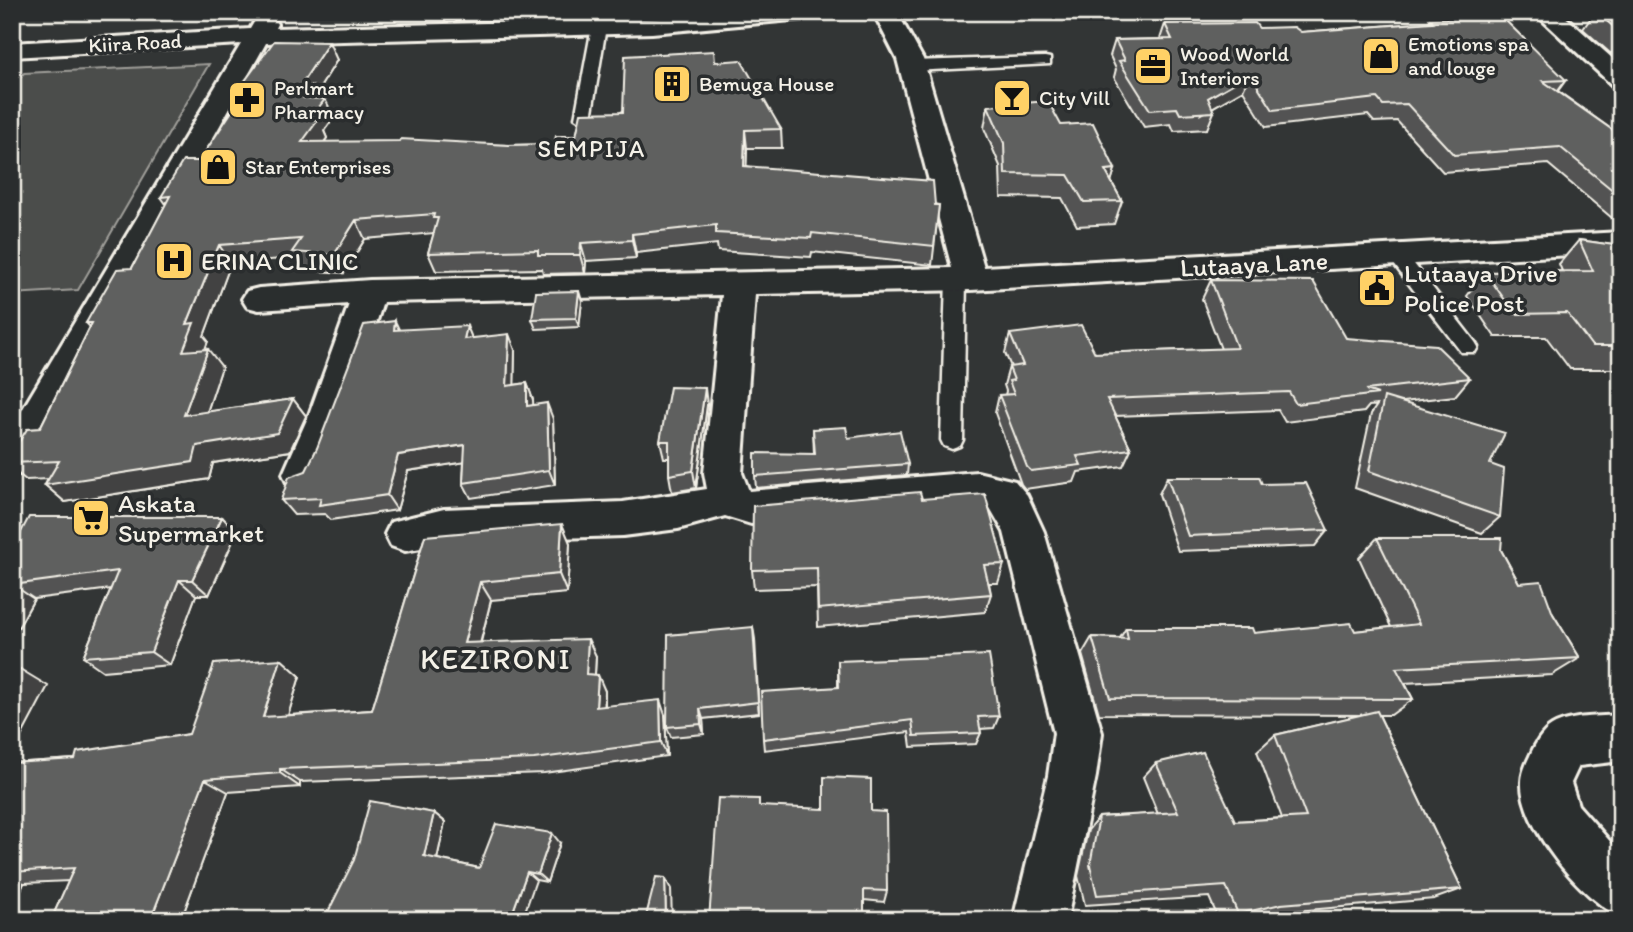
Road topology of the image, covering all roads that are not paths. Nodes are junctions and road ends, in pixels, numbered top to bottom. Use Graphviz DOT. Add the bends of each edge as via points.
graph roads {
  1 [pos="803,12"];
  2 [pos="885,12"];
  3 [pos="1546,12"];
  4 [pos="532,13"];
  5 [pos="589,20"];
  6 [pos="261,30"];
  7 [pos="12,39"];
  8 [pos="12,50"];
  9 [pos="1045,61"];
  10 [pos="912,66"];
  11 [pos="1621,80"];
  12 [pos="583,118"];
  13 [pos="1621,242"];
  14 [pos="1397,255"];
  15 [pos="964,279"];
  16 [pos="739,286"];
  17 [pos="370,291"];
  18 [pos="258,299"];
  19 [pos="1468,347"];
  20 [pos="952,440"];
  21 [pos="12,461"];
  22 [pos="302,474"];
  23 [pos="730,498"];
  24 [pos="405,534"];
  25 [pos="1621,737"];
  26 [pos="1621,891"];
  27 [pos="1040,920"];
  1 -- 5 [label="street, Kiira Road"];
  2 -- 10 [label="street"];
  3 -- 11 [label="street"];
  4 -- 5 [label="street, Kiira Road"];
  4 -- 6 [label="street, Kiira Road"];
  5 -- 6 [label="street, Kiira Road"];
  5 -- 12 [label="lane"];
  6 -- 7 [label="street, Kiira Road"];
  6 -- 8 [label="street, Kiira Road"];
  6 -- 21 [label="street"];
  9 -- 10 [label="lane"];
  10 -- 15 [label="street"];
  13 -- 14 [label="street, Lutaaya Lane"];
  14 -- 15 [label="street, Lutaaya Lane"];
  14 -- 19 [label="lane"];
  15 -- 16 [label="street, Lutaaya Lane"];
  15 -- 20 [label="lane"];
  16 -- 17 [label="street, Lutaaya Lane"];
  16 -- 23 [label="street" via="723,473"];
  17 -- 18 [label="street, Lutaaya Lane"];
  17 -- 22 [label="street"];
  23 -- 24 [label="street" via="683,513 436,525"];
  23 -- 27 [label="street" via="751,509 976,488 1002,492 1008,498 1024,532 1078,733"];
  25 -- 26 [label="street" via="1566,744 1550,763 1547,789 1560,823"];
}
